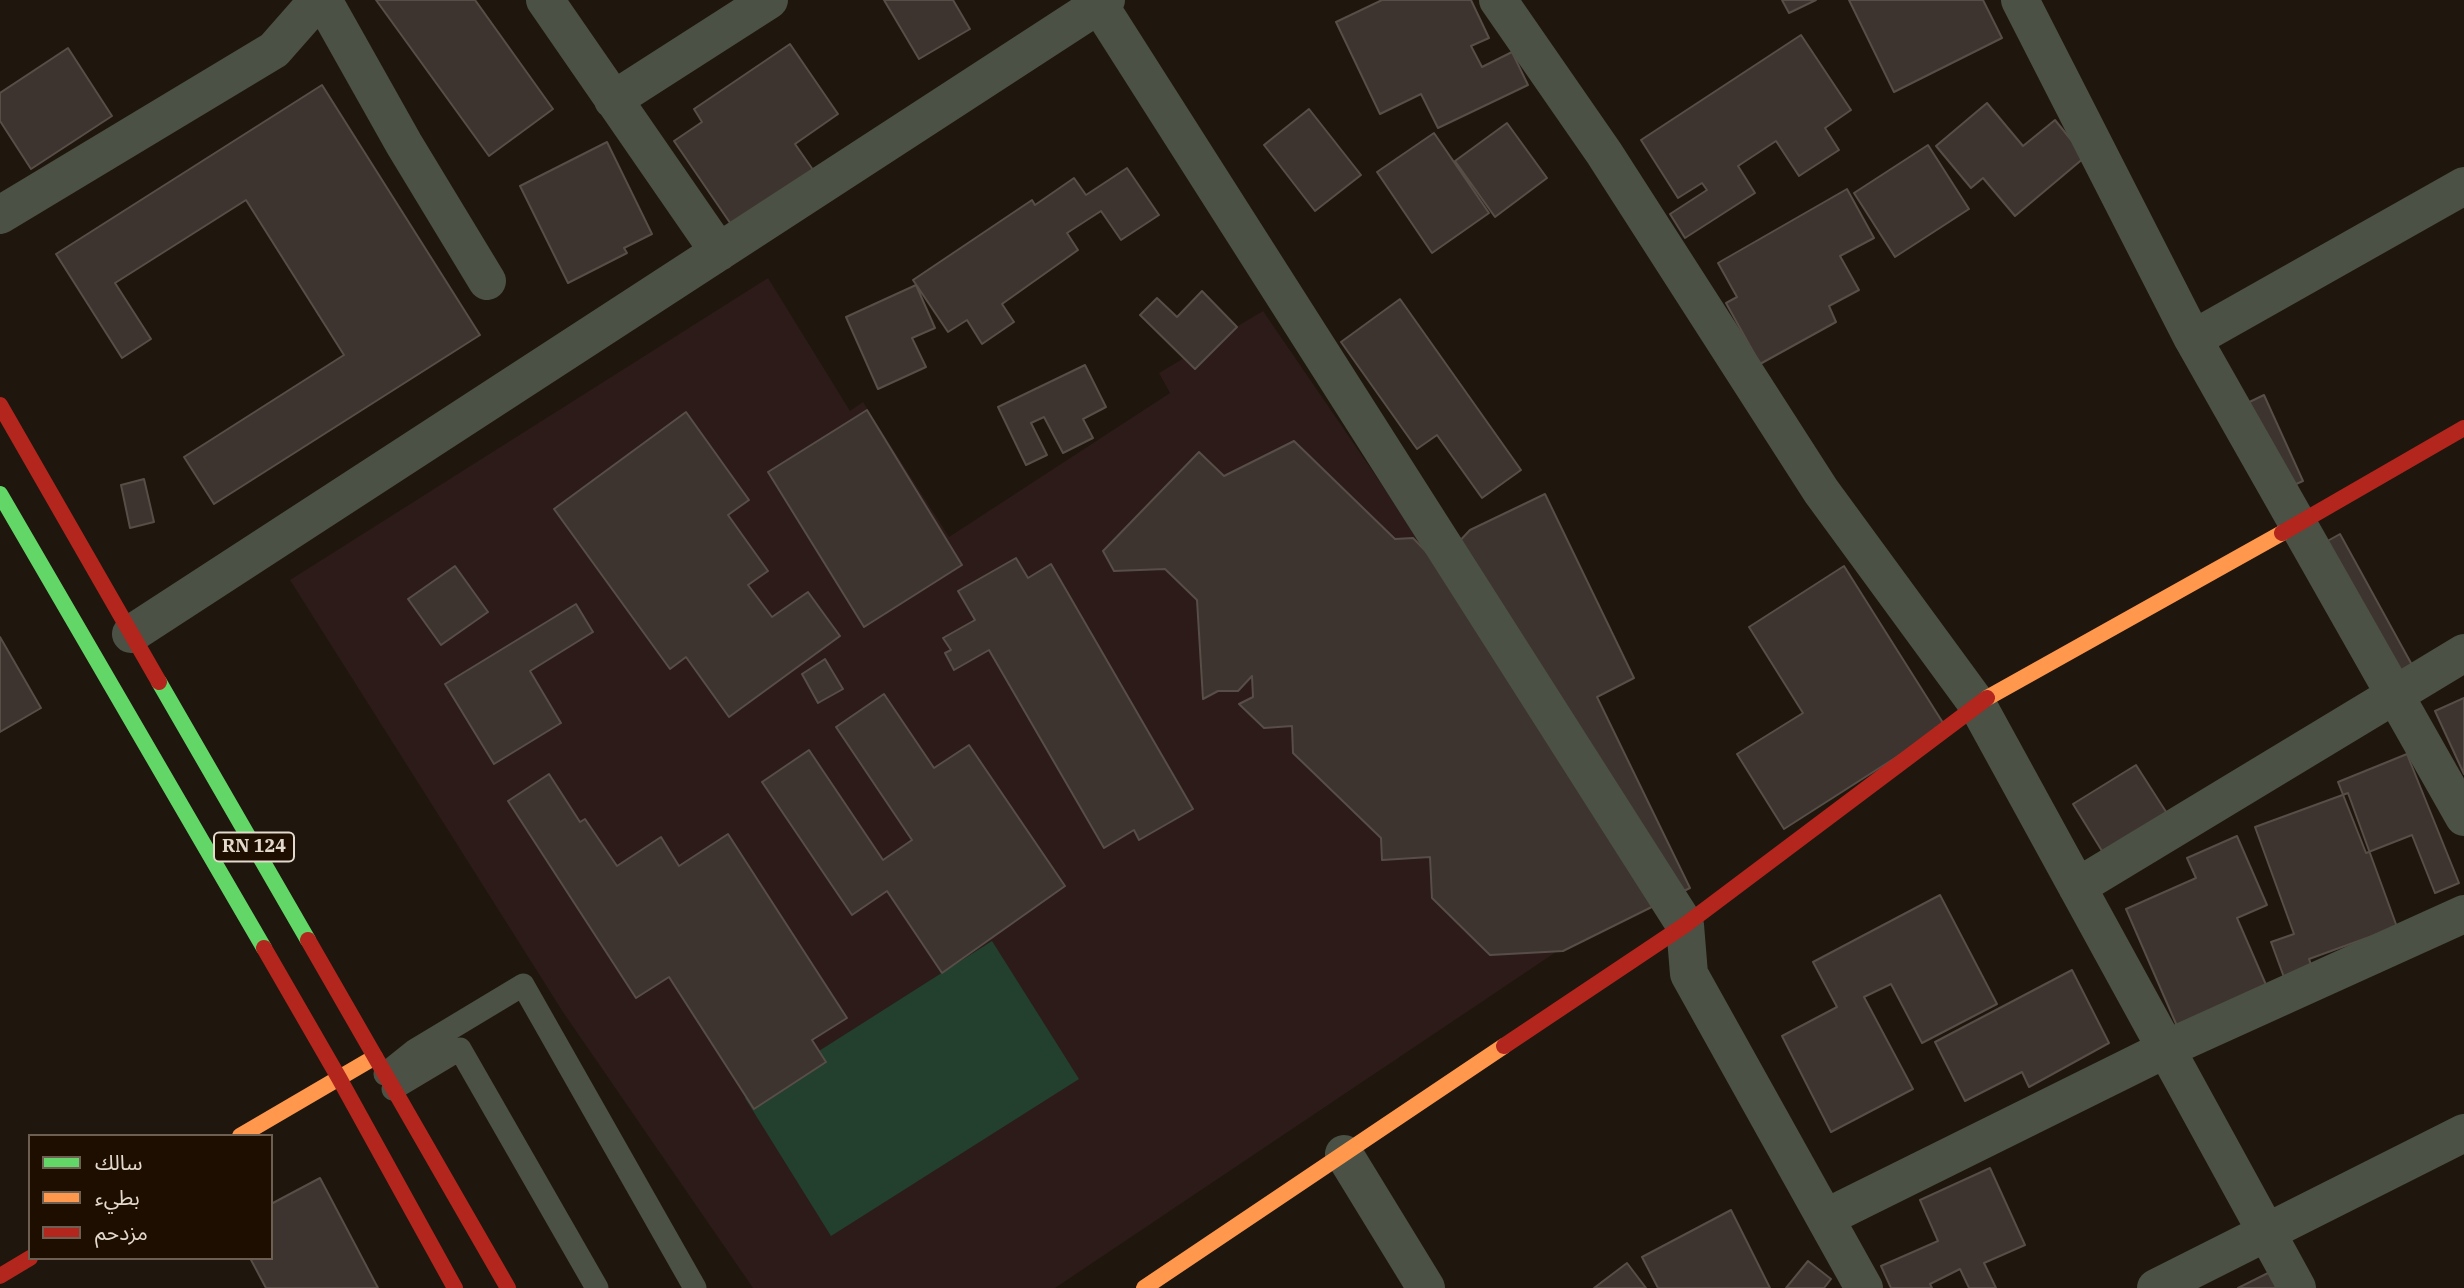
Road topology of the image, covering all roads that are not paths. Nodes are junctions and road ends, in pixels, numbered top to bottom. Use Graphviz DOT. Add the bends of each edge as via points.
graph roads {
  1 [pos="320,0"];
  2 [pos="545,0"];
  3 [pos="769,0"];
  4 [pos="1498,0"];
  5 [pos="2020,0"];
  6 [pos="1100,2"];
  7 [pos="613,100"];
  8 [pos="2464,186"];
  9 [pos="0,215"];
  10 [pos="719,252"];
  11 [pos="487,281"];
  12 [pos="2193,339"];
  13 [pos="0,405"];
  14 [pos="2464,428"];
  15 [pos="0,494"];
  16 [pos="2298,524"];
  17 [pos="131,634"];
  18 [pos="2464,653"];
  19 [pos="2395,694"];
  20 [pos="1977,704"];
  21 [pos="2464,817"];
  22 [pos="2077,887"];
  23 [pos="2464,914"];
  24 [pos="1685,925"];
  25 [pos="2166,1049"];
  26 [pos="384,1073"];
  27 [pos="339,1079"];
  28 [pos="2464,1133"];
  29 [pos="243,1134"];
  30 [pos="1343,1154"];
  31 [pos="1825,1218"];
  32 [pos="2266,1232"];
  33 [pos="28,1259"];
  34 [pos="0,1276"];
  35 [pos="455,1288"];
  36 [pos="508,1288"];
  37 [pos="597,1288"];
  38 [pos="695,1288"];
  39 [pos="1144,1288"];
  40 [pos="1426,1288"];
  41 [pos="1864,1288"];
  42 [pos="2157,1288"];
  43 [pos="2297,1288"];
  1 -- 9 [label="street" via="274,50"];
  1 -- 11 [label="street"];
  2 -- 7 [label="street"];
  3 -- 7 [label="street"];
  4 -- 20 [label="street" via="1604,153 1821,491"];
  5 -- 12 [label="street"];
  6 -- 10 [label="street"];
  6 -- 24 [label="street"];
  7 -- 10 [label="street"];
  8 -- 12 [label="street"];
  10 -- 17 [label="street"];
  12 -- 16 [label="street"];
  13 -- 17 [label="main road, RN 124"];
  14 -- 16 [label="main road"];
  15 -- 27 [label="main road, RN 124"];
  16 -- 19 [label="street"];
  16 -- 20 [label="main road"];
  17 -- 26 [label="main road, RN 124"];
  18 -- 19 [label="street"];
  19 -- 21 [label="street"];
  19 -- 22 [label="street"];
  20 -- 22 [label="street"];
  20 -- 24 [label="main road"];
  22 -- 25 [label="street"];
  23 -- 25 [label="street"];
  24 -- 30 [label="main road"];
  24 -- 31 [label="street" via="1689,974"];
  25 -- 31 [label="street"];
  25 -- 32 [label="street"];
  26 -- 27 [label="main road"];
  26 -- 36 [label="main road, RN 124"];
  26 -- 37 [label="lane" via="460,1048"];
  26 -- 38 [label="lane" via="523,985"];
  27 -- 29 [label="main road"];
  27 -- 35 [label="main road, RN 124"];
  28 -- 32 [label="street"];
  30 -- 39 [label="main road"];
  30 -- 40 [label="street"];
  31 -- 41 [label="street"];
  32 -- 42 [label="street"];
  32 -- 43 [label="street"];
  33 -- 34 [label="main road"];
}
